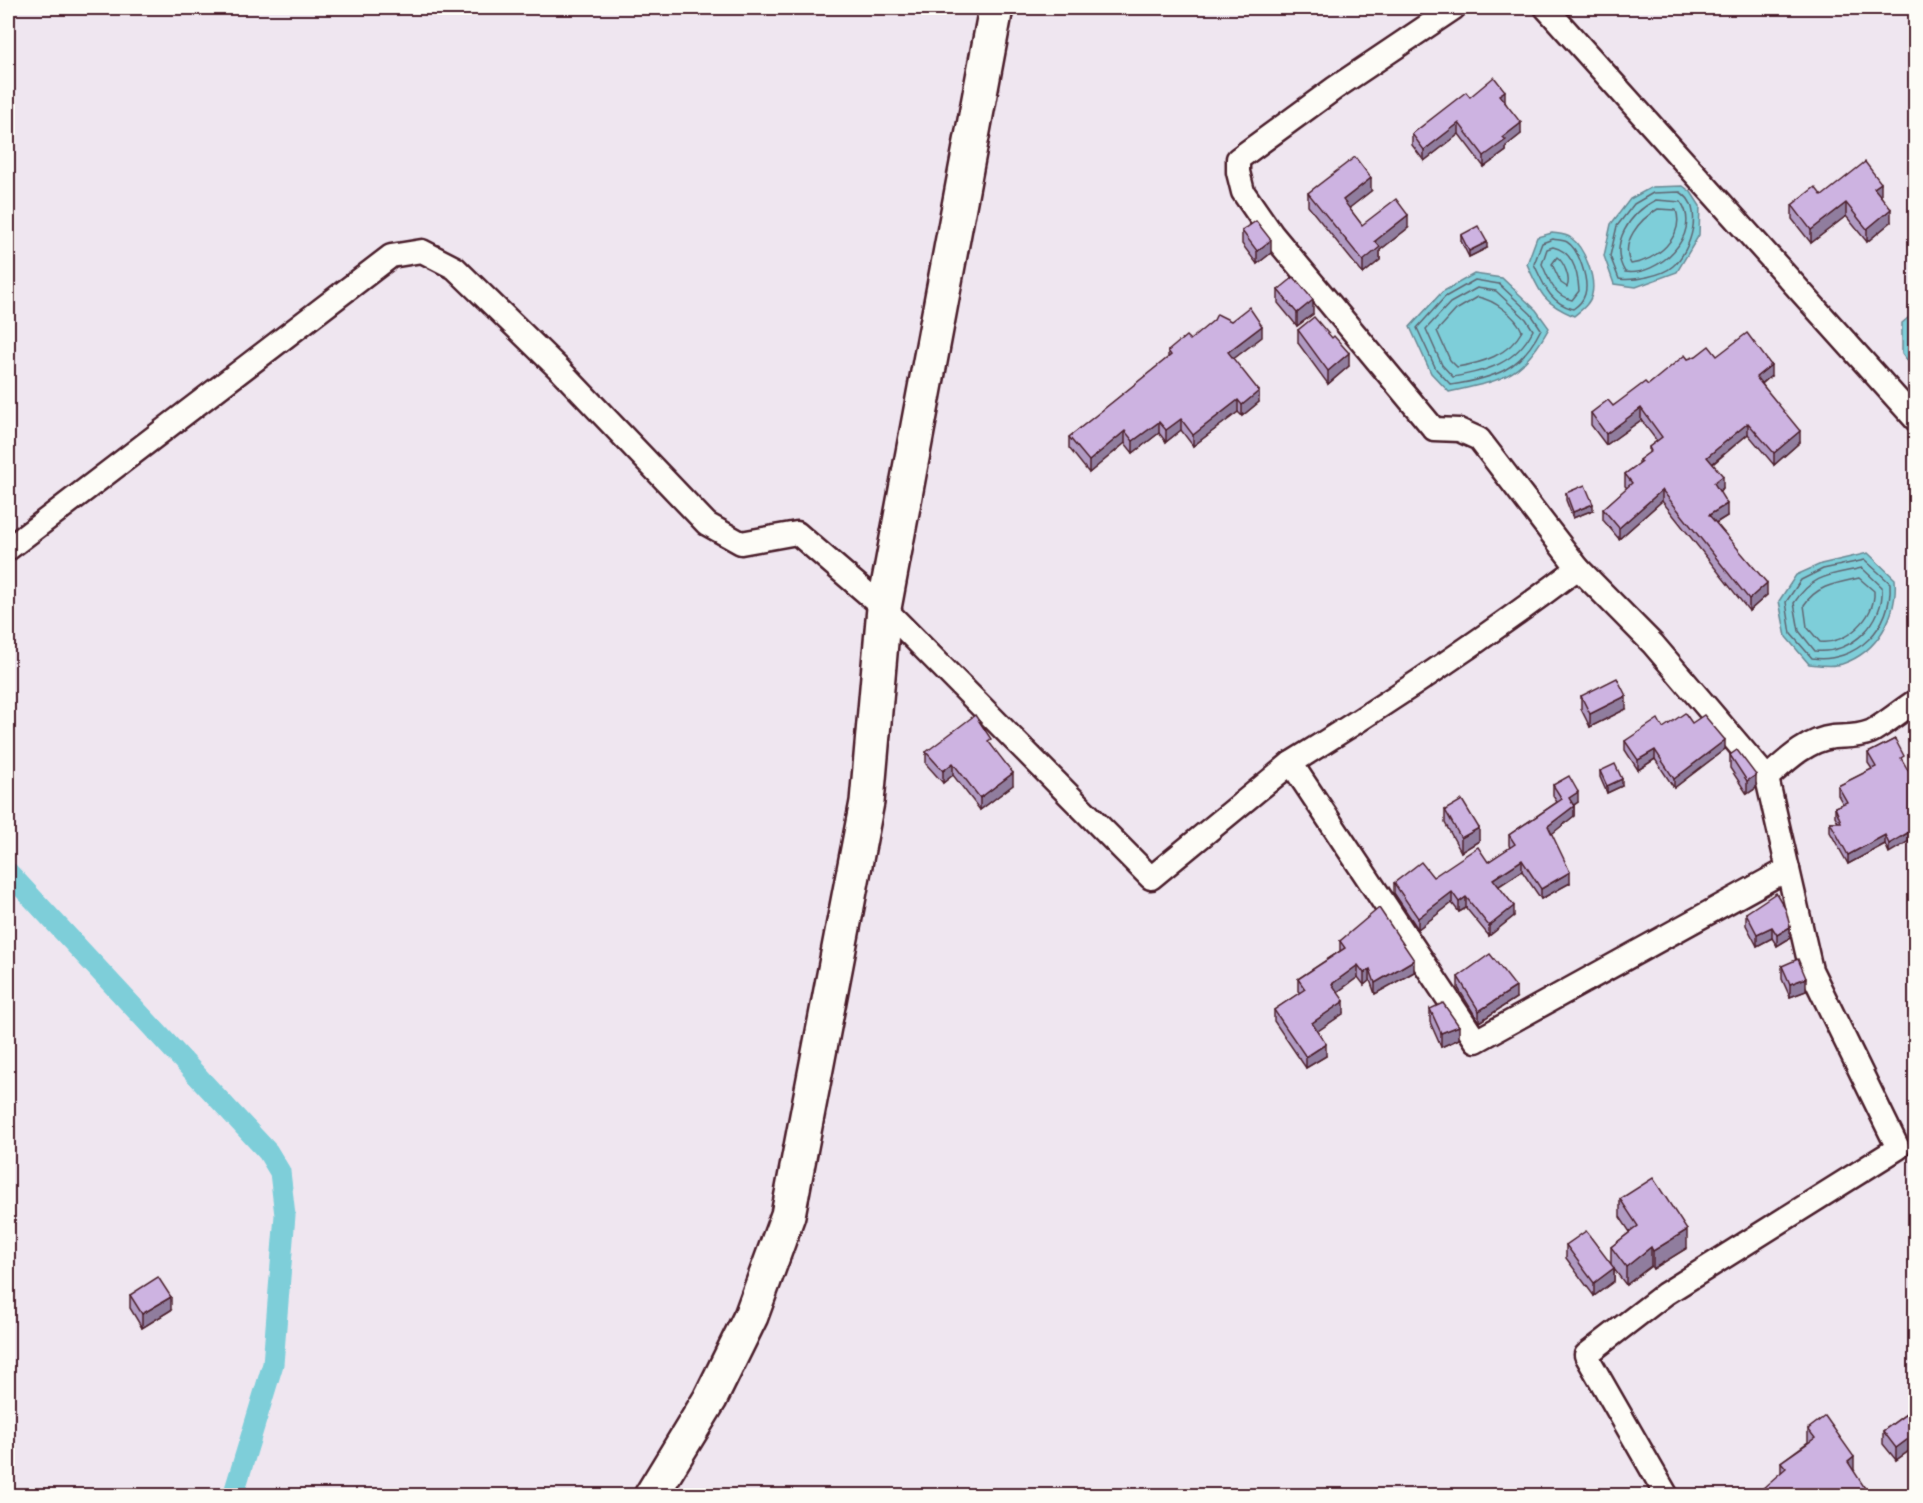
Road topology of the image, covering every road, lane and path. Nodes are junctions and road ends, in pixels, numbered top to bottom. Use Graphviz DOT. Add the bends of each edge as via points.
graph roads {
  1 [pos="996,8"];
  2 [pos="1454,8"];
  3 [pos="1545,8"];
  4 [pos="1916,420"];
  5 [pos="8,549"];
  6 [pos="1578,568"];
  7 [pos="884,608"];
  8 [pos="1916,701"];
  9 [pos="1291,763"];
  10 [pos="1767,778"];
  11 [pos="1788,869"];
  12 [pos="651,1496"];
  13 [pos="1667,1496"];
  1 -- 7 [label="main road"];
  2 -- 6 [label="street" via="1238,159 1238,172 1243,192 1272,234 1434,429 1459,430 1479,439"];
  3 -- 4 [label="street"];
  5 -- 7 [label="street" via="391,256 422,251 455,268 560,370 707,524 741,543 797,533"];
  6 -- 9 [label="street" via="1414,687"];
  6 -- 10 [label="street" via="1653,644"];
  7 -- 9 [label="street" via="1151,878"];
  7 -- 12 [label="main road" via="867,802 788,1215 746,1326 710,1399"];
  8 -- 10 [label="street" via="1871,732 1831,737 1810,745"];
  9 -- 11 [label="street" via="1476,1041"];
  10 -- 11 [label="street"];
  11 -- 13 [label="street" via="1812,970 1898,1148 1665,1294 1586,1355"];
}
